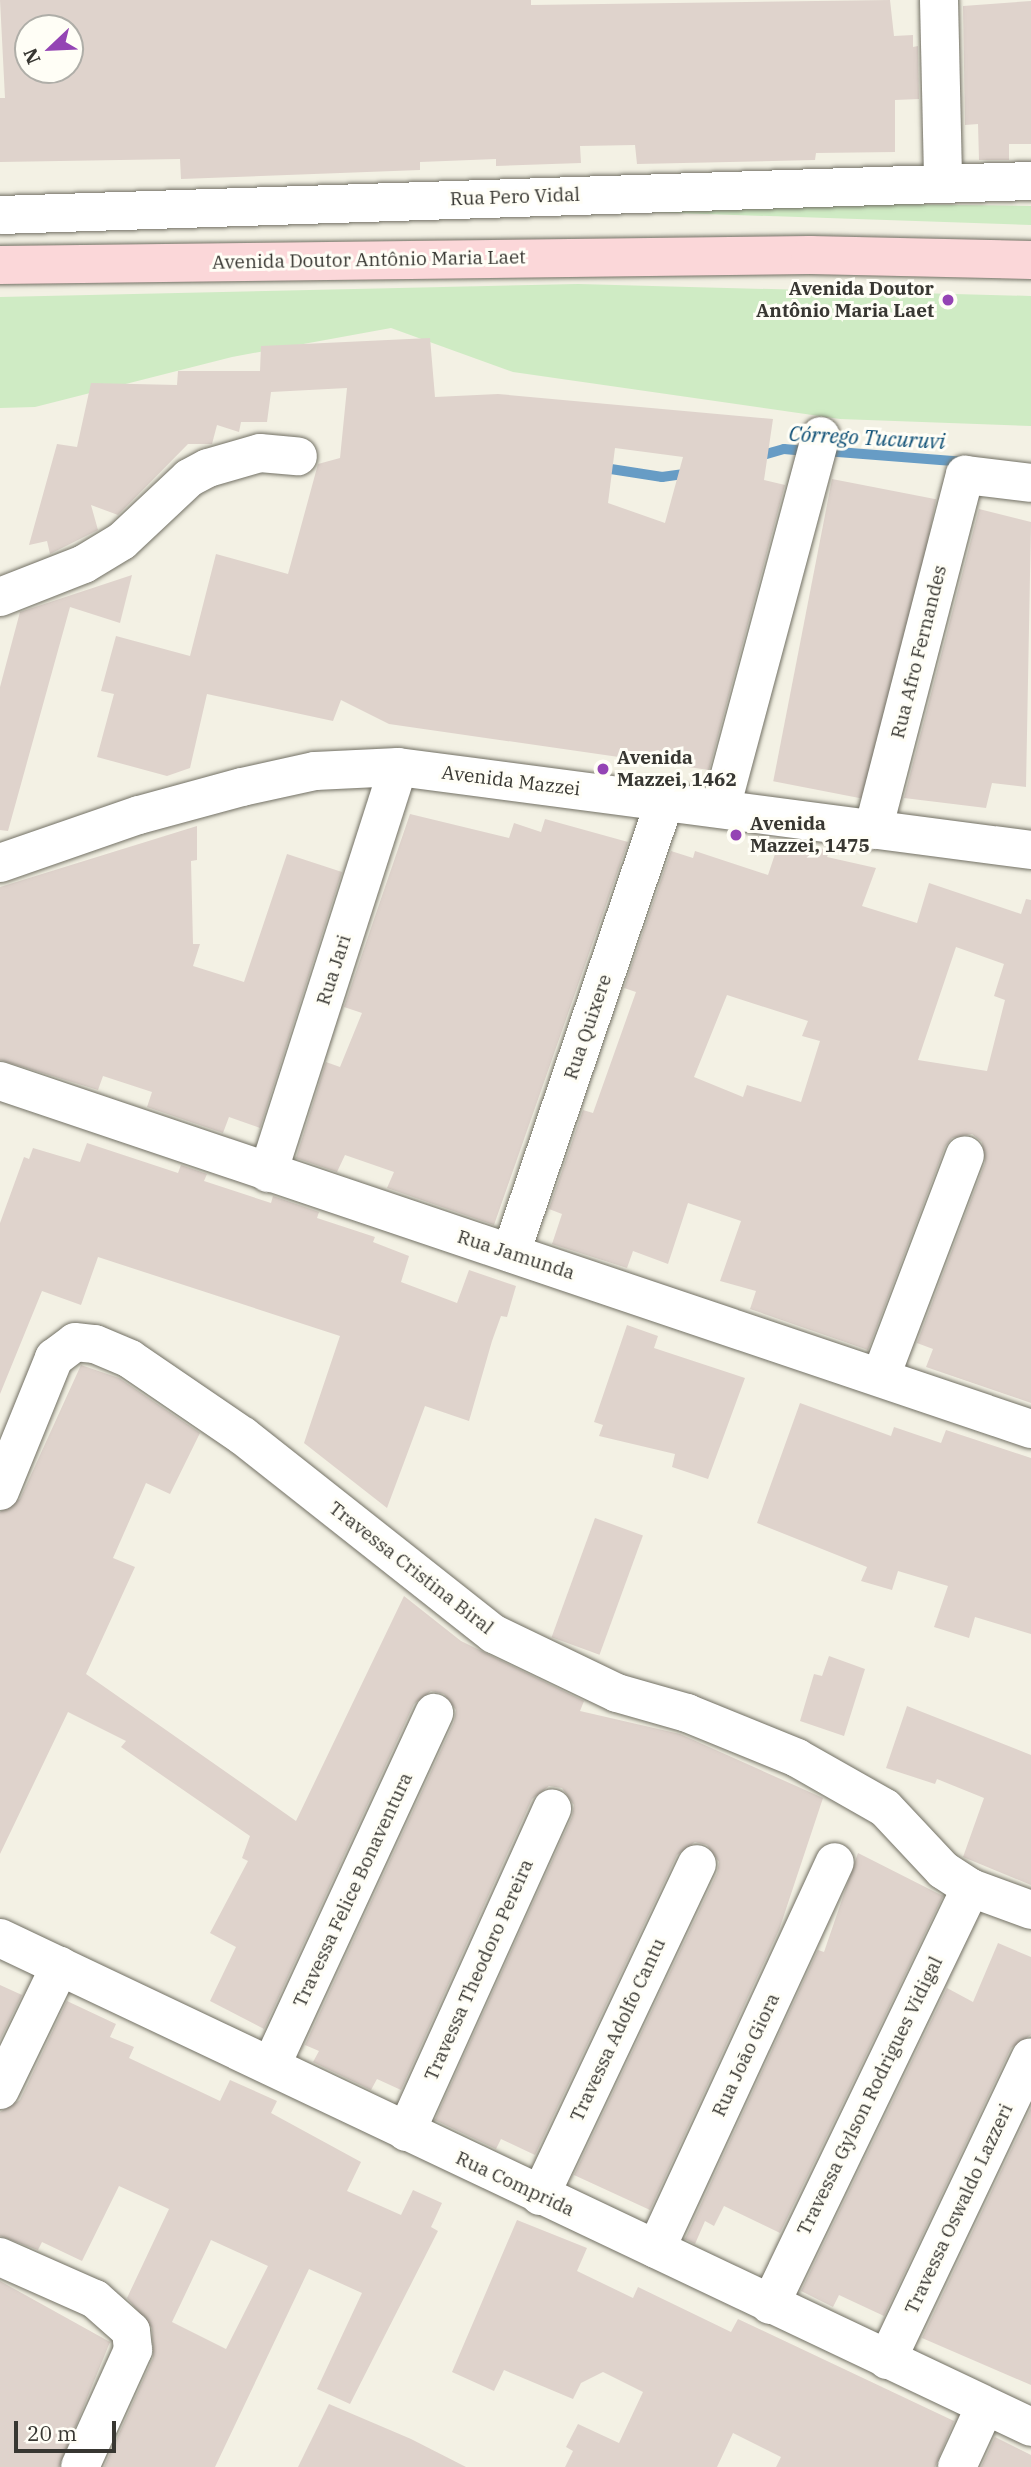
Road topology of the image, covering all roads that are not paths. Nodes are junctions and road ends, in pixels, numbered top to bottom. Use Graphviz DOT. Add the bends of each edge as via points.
graph roads {
  1 [pos="939,0"];
  2 [pos="1031,181"];
  3 [pos="943,182"];
  4 [pos="0,215"];
  5 [pos="1031,260"];
  6 [pos="0,265"];
  7 [pos="821,436"];
  8 [pos="298,456"];
  9 [pos="1031,484"];
  10 [pos="0,597"];
  11 [pos="398,767"];
  12 [pos="665,801"];
  13 [pos="721,808"];
  14 [pos="873,830"];
  15 [pos="1031,850"];
  16 [pos="0,863"];
  17 [pos="0,1081"];
  18 [pos="965,1155"];
  19 [pos="268,1173"];
  20 [pos="511,1253"];
  21 [pos="881,1376"];
  22 [pos="1031,1429"];
  23 [pos="0,1491"];
  24 [pos="434,1713"];
  25 [pos="552,1808"];
  26 [pos="835,1862"];
  27 [pos="697,1864"];
  28 [pos="971,1888"];
  29 [pos="1031,1910"];
  30 [pos="0,1938"];
  31 [pos="61,1966"];
  32 [pos="1031,2057"];
  33 [pos="271,2066"];
  34 [pos="0,2090"];
  35 [pos="405,2132"];
  36 [pos="540,2196"];
  37 [pos="656,2249"];
  38 [pos="0,2257"];
  39 [pos="769,2305"];
  40 [pos="887,2360"];
  41 [pos="985,2406"];
  42 [pos="1031,2427"];
  43 [pos="80,2467"];
  44 [pos="957,2467"];
  1 -- 3 [label="street"];
  2 -- 3 [label="street, Rua Pero Vidal"];
  3 -- 4 [label="street, Rua Pero Vidal"];
  5 -- 6 [label="main road, Avenida Doutor Antônio Maria Laet" via="810,255"];
  7 -- 13 [label="street"];
  8 -- 10 [label="street" via="260,453 208,468 189,478 122,541 84,564"];
  9 -- 14 [label="street, Rua Afro Fernandes" via="965,475"];
  11 -- 12 [label="street, Avenida Mazzei"];
  11 -- 16 [label="street, Avenida Mazzei" via="315,771 242,787 139,815"];
  11 -- 19 [label="street, Rua Jari"];
  12 -- 13 [label="street, Avenida Mazzei"];
  12 -- 20 [label="street, Rua Quixere"];
  13 -- 14 [label="street, Avenida Mazzei"];
  14 -- 15 [label="street, Avenida Mazzei"];
  17 -- 19 [label="street, Rua Jamunda"];
  18 -- 21 [label="street"];
  19 -- 20 [label="street, Rua Jamunda"];
  20 -- 21 [label="street, Rua Jamunda"];
  21 -- 22 [label="street, Rua Jamunda"];
  23 -- 28 [label="street, Travessa Cristina Biral" via="54,1357 75,1342 95,1344 130,1359 243,1436 494,1634 617,1693 687,1713 797,1758 885,1808 943,1870"];
  24 -- 33 [label="street, Travessa Felice Bonaventura"];
  25 -- 35 [label="street, Travessa Theodoro Pereira"];
  26 -- 37 [label="street, Rua João Giora"];
  27 -- 36 [label="street, Travessa Adolfo Cantu"];
  28 -- 29 [label="street, Travessa Cristina Biral"];
  28 -- 39 [label="street, Travessa Gylson Rodrigues Vidigal"];
  30 -- 31 [label="street, Rua Comprida"];
  31 -- 33 [label="street, Rua Comprida"];
  31 -- 34 [label="street"];
  32 -- 40 [label="street, Travessa Oswaldo Lazzeri"];
  33 -- 35 [label="street, Rua Comprida"];
  35 -- 36 [label="street, Rua Comprida"];
  36 -- 37 [label="street, Rua Comprida"];
  37 -- 39 [label="street, Rua Comprida"];
  38 -- 43 [label="street" via="96,2299 131,2331 132,2350"];
  39 -- 40 [label="street, Rua Comprida"];
  40 -- 41 [label="street, Rua Comprida"];
  41 -- 42 [label="street, Rua Comprida"];
  41 -- 44 [label="street"];
}
